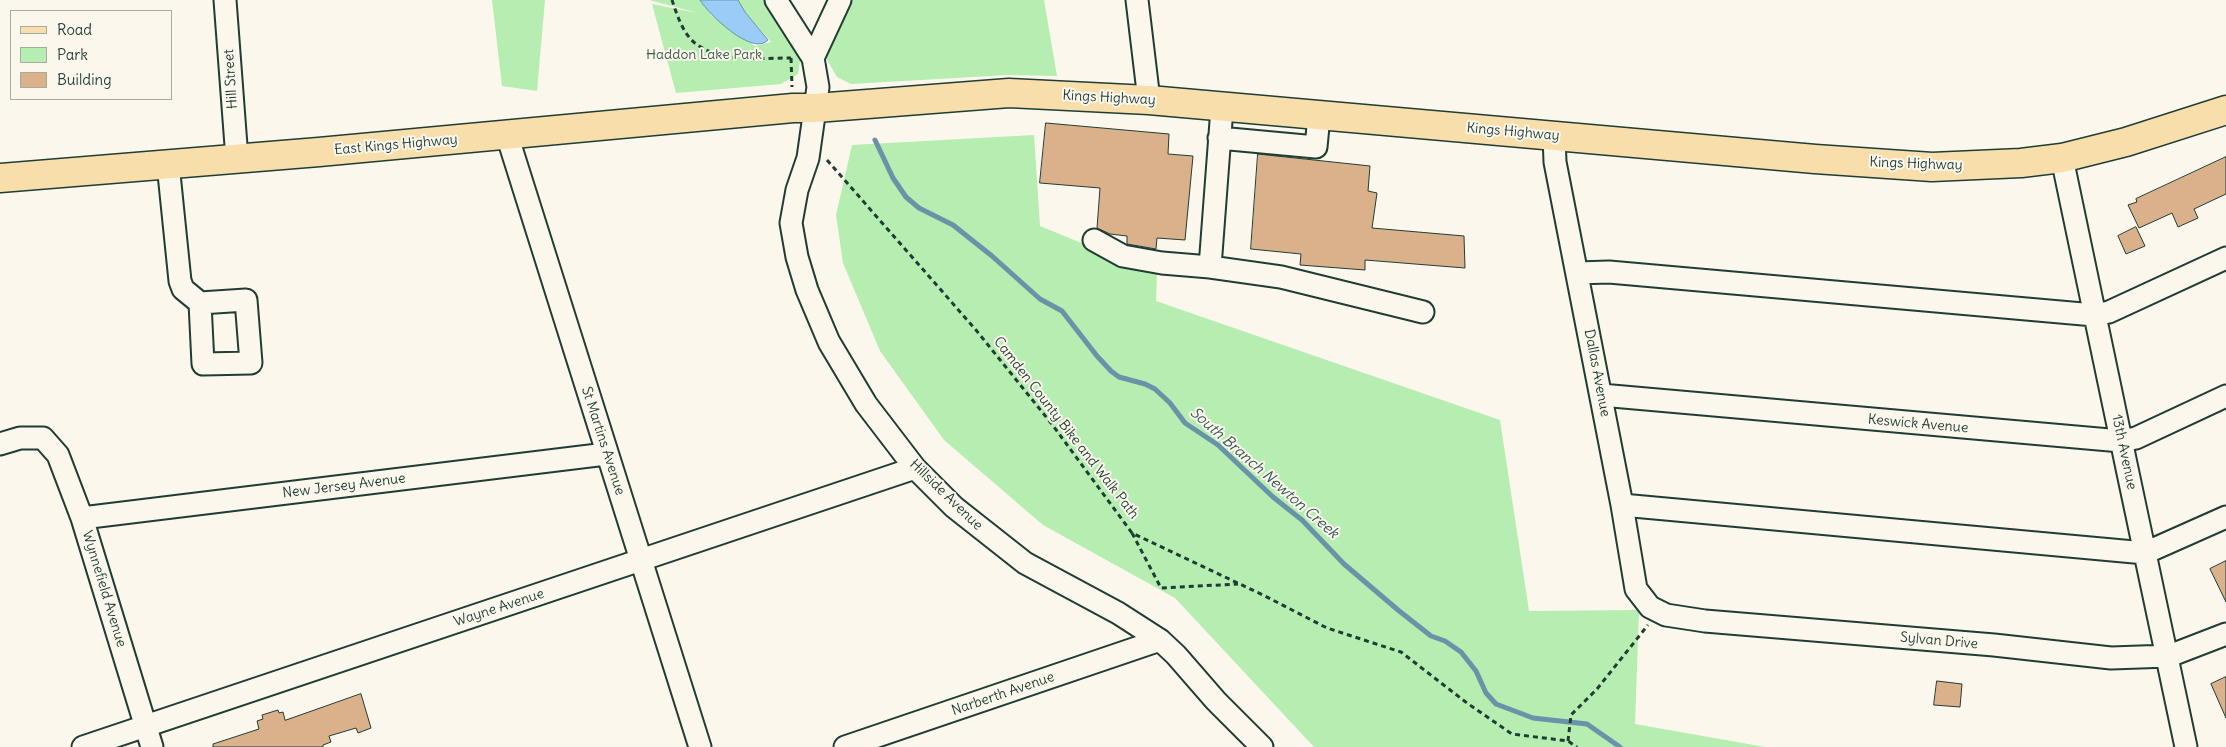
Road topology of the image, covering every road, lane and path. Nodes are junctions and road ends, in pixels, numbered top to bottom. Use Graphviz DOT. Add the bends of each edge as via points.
graph roads {
  1 [pos="225,0"];
  2 [pos="672,0"];
  3 [pos="776,0"];
  4 [pos="840,0"];
  5 [pos="1137,0"];
  6 [pos="791,58"];
  7 [pos="813,58"];
  8 [pos="1149,100"];
  9 [pos="804,108"];
  10 [pos="1222,108"];
  11 [pos="2226,110"];
  12 [pos="1318,116"];
  13 [pos="507,134"];
  14 [pos="1554,135"];
  15 [pos="1219,138"];
  16 [pos="811,142"];
  17 [pos="237,158"];
  18 [pos="2062,158"];
  19 [pos="168,164"];
  20 [pos="0,178"];
  21 [pos="1094,240"];
  22 [pos="2226,258"];
  23 [pos="1210,268"];
  24 [pos="1577,273"];
  25 [pos="200,303"];
  26 [pos="1423,312"];
  27 [pos="2094,315"];
  28 [pos="1601,396"];
  29 [pos="2226,396"];
  30 [pos="2121,442"];
  31 [pos="0,444"];
  32 [pos="606,454"];
  33 [pos="915,468"];
  34 [pos="1622,505"];
  35 [pos="2226,517"];
  36 [pos="82,518"];
  37 [pos="1132,533"];
  38 [pos="2145,553"];
  39 [pos="642,560"];
  40 [pos="1240,584"];
  41 [pos="1654,609"];
  42 [pos="2226,634"];
  43 [pos="1160,640"];
  44 [pos="2169,656"];
  45 [pos="145,726"];
  46 [pos="1568,741"];
  47 [pos="83,747"];
  48 [pos="152,747"];
  49 [pos="700,747"];
  50 [pos="845,747"];
  51 [pos="1262,747"];
  52 [pos="1577,747"];
  53 [pos="2186,747"];
  1 -- 17 [label="street, Hill Street"];
  2 -- 6 [label="path" via="679,22 695,44 719,54 744,59"];
  3 -- 7 [label="street"];
  4 -- 7 [label="street"];
  5 -- 8 [label="street"];
  7 -- 9 [label="street, Hillside Avenue" via="818,86"];
  8 -- 9 [label="main road, Kings Highway" via="1008,93"];
  8 -- 10 [label="main road, Kings Highway"];
  9 -- 13 [label="main road, East Kings Highway"];
  9 -- 16 [label="street, Hillside Avenue"];
  10 -- 12 [label="main road, Kings Highway"];
  10 -- 15 [label="street"];
  11 -- 18 [label="main road, Kings Highway" via="2126,142"];
  12 -- 14 [label="main road, Kings Highway"];
  12 -- 15 [label="street" via="1316,147"];
  13 -- 17 [label="main road, East Kings Highway"];
  13 -- 32 [label="street, St Martins Avenue"];
  14 -- 18 [label="main road, Kings Highway" via="1932,167"];
  14 -- 24 [label="street, Dallas Avenue" via="1554,162"];
  15 -- 23 [label="street"];
  16 -- 33 [label="street, Hillside Avenue" via="791,223 807,290 829,342 866,404"];
  16 -- 37 [label="path, Camden County Bike and Walk Path" via="982,337 1051,423"];
  17 -- 19 [label="main road, East Kings Highway"];
  18 -- 27 [label="street, 13th Avenue"];
  19 -- 20 [label="main road, East Kings Highway"];
  19 -- 25 [label="street" via="180,281"];
  21 -- 23 [label="street" via="1123,256"];
  22 -- 27 [label="street" via="2109,312"];
  23 -- 26 [label="street" via="1281,278"];
  24 -- 27 [label="street" via="1609,272"];
  24 -- 28 [label="street, Dallas Avenue"];
  27 -- 30 [label="street, 13th Avenue"];
  28 -- 30 [label="street, Keswick Avenue"];
  28 -- 34 [label="street, Dallas Avenue"];
  29 -- 30 [label="street, Keswick Avenue"];
  30 -- 38 [label="street, 13th Avenue"];
  31 -- 36 [label="street, Wynnefield Avenue" via="20,438 43,438 58,455"];
  32 -- 36 [label="street, New Jersey Avenue"];
  32 -- 39 [label="street, St Martins Avenue"];
  33 -- 39 [label="street, Wayne Avenue"];
  33 -- 43 [label="street, Hillside Avenue" via="954,507 1026,563"];
  34 -- 38 [label="street"];
  34 -- 41 [label="street, Dallas Avenue" via="1636,589"];
  35 -- 38 [label="street"];
  36 -- 45 [label="street, Wynnefield Avenue"];
  37 -- 40 [label="path, Camden County Bike and Walk Path"];
  37 -- 40 [label="path" via="1161,588"];
  38 -- 44 [label="street, 13th Avenue"];
  39 -- 45 [label="street, Wayne Avenue"];
  39 -- 49 [label="street, St Martins Avenue"];
  40 -- 46 [label="path, Camden County Bike and Walk Path" via="1327,628 1401,652 1512,734"];
  41 -- 44 [label="street, Sylvan Drive" via="1705,621 2111,658"];
  41 -- 46 [label="path" via="1597,689 1572,715"];
  42 -- 44 [label="street, Sylvan Drive"];
  43 -- 50 [label="street, Narberth Avenue"];
  43 -- 51 [label="street, Hillside Avenue"];
  44 -- 53 [label="street, 13th Avenue"];
  45 -- 47 [label="street, Wayne Avenue"];
  45 -- 48 [label="street, Wynnefield Avenue"];
  46 -- 52 [label="path, Camden County Bike and Walk Path"];
}
